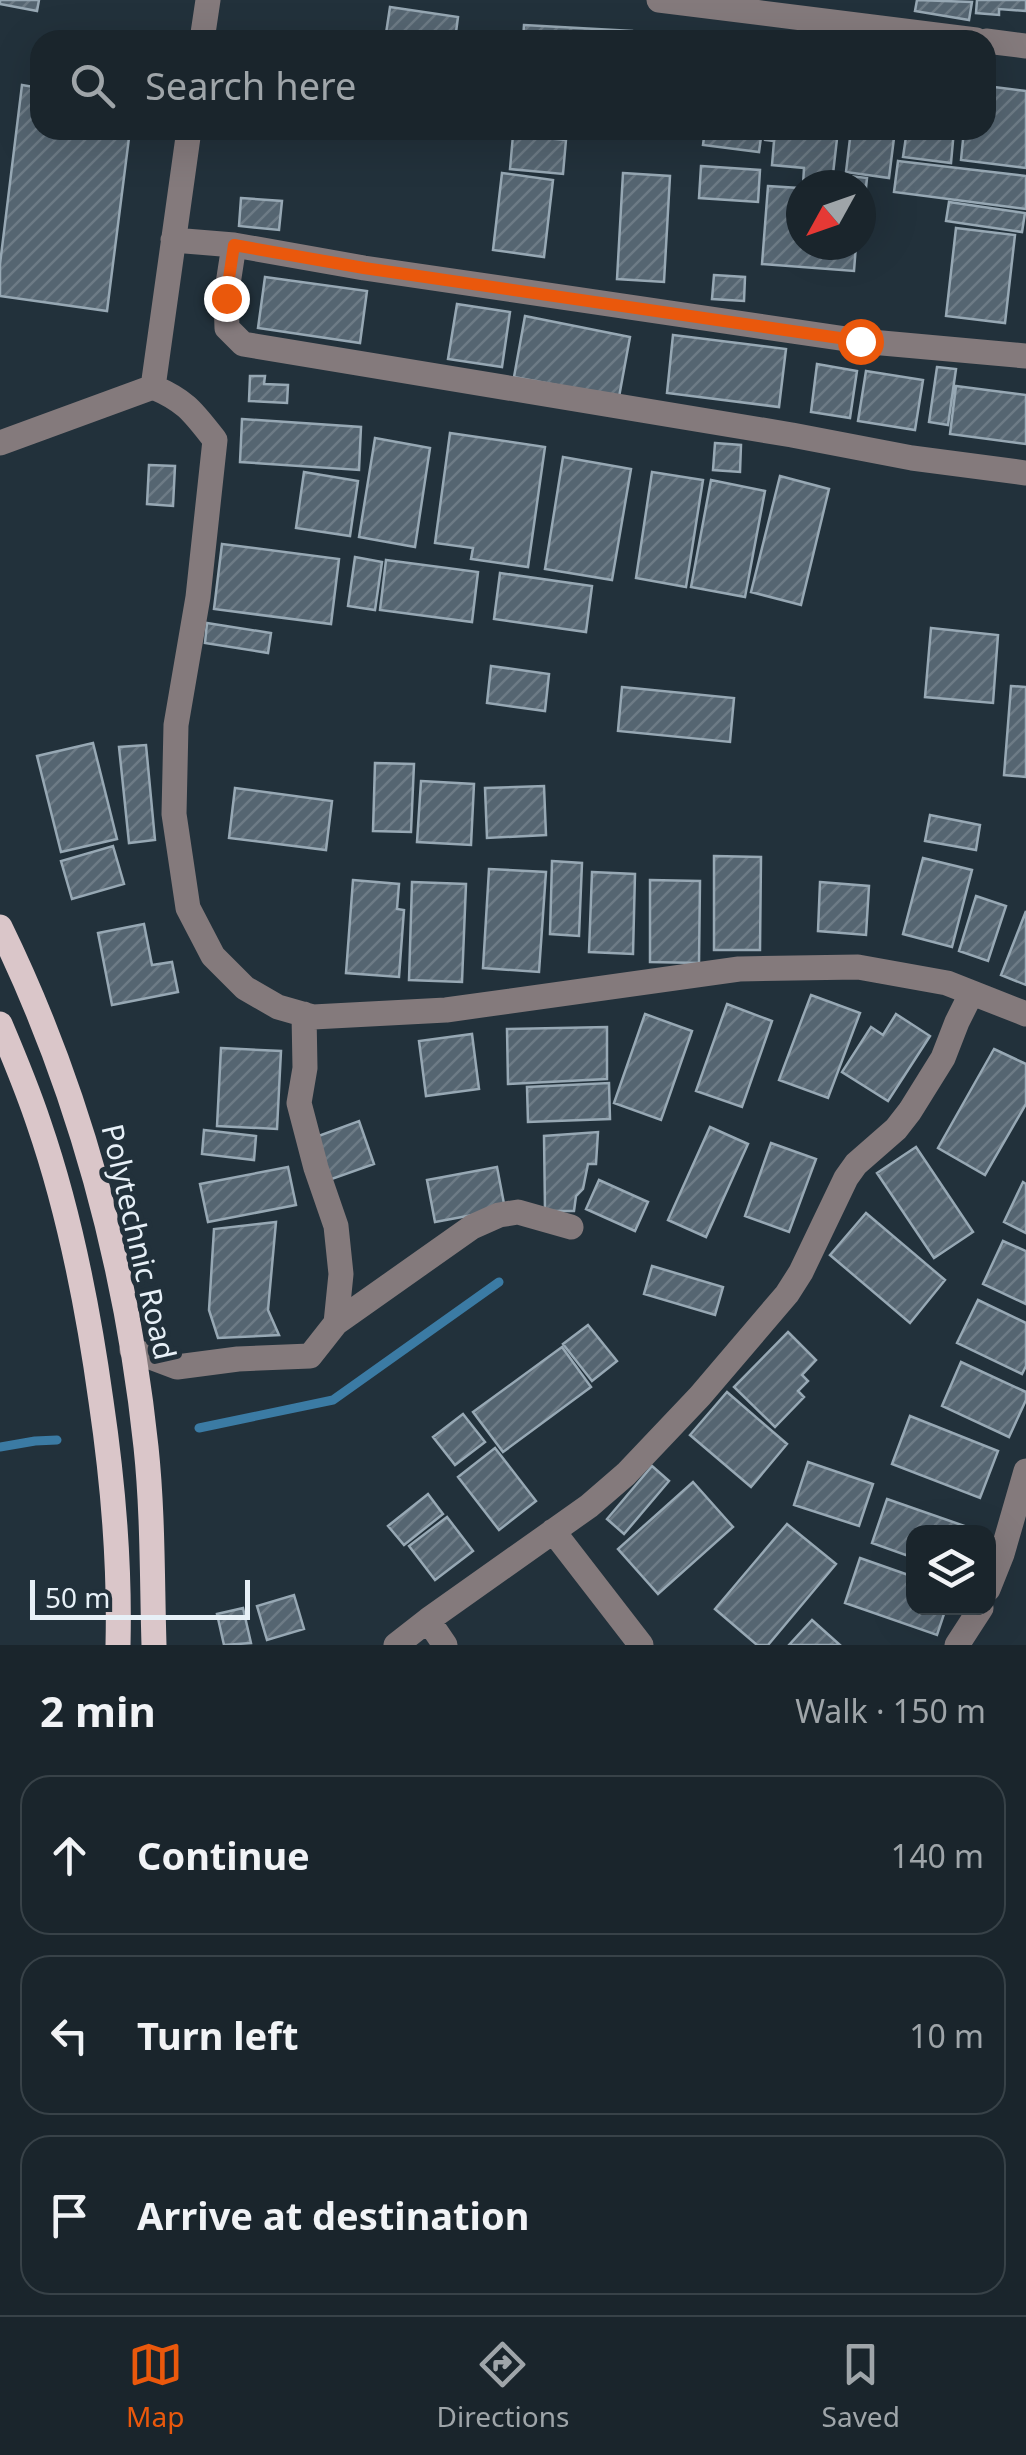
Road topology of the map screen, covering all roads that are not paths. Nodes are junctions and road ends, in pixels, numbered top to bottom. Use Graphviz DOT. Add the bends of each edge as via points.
graph roads {
  1 [pos="208,0"];
  2 [pos="659,0"];
  3 [pos="204,30"];
  4 [pos="897,30"];
  5 [pos="996,42"];
  6 [pos="1026,46"];
  7 [pos="189,140"];
  8 [pos="174,240"];
  9 [pos="234,245"];
  10 [pos="1026,356"];
  11 [pos="152,387"];
  12 [pos="0,443"];
  13 [pos="1026,473"];
  14 [pos="0,926"];
  15 [pos="972,994"];
  16 [pos="304,1014"];
  17 [pos="1026,1014"];
  18 [pos="0,1024"];
  19 [pos="571,1227"];
  20 [pos="336,1323"];
  21 [pos="132,1350"];
  22 [pos="1026,1470"];
  23 [pos="553,1530"];
  24 [pos="996,1569"];
  25 [pos="976,1615"];
  26 [pos="428,1620"];
  27 [pos="118,1645"];
  28 [pos="154,1645"];
  29 [pos="396,1645"];
  30 [pos="446,1645"];
  31 [pos="641,1645"];
  32 [pos="957,1645"];
  1 -- 3 [label="street"];
  2 -- 4 [label="street"];
  5 -- 6 [label="street"];
  7 -- 8 [label="street"];
  8 -- 9 [label="street"];
  8 -- 11 [label="street"];
  9 -- 10 [label="street" via="786,331"];
  9 -- 13 [label="street" via="227,328 243,344"];
  11 -- 12 [label="street"];
  11 -- 16 [label="street" via="178,398 215,440 176,725 174,814 188,908 213,956 246,988"];
  14 -- 21 [label="main road, Polytechnic Road" via="73,1104"];
  15 -- 16 [label="street" via="947,982 858,967 740,970 446,1010"];
  15 -- 17 [label="street"];
  15 -- 23 [label="street" via="910,1110 846,1178 787,1294 626,1474"];
  16 -- 20 [label="street" via="298,1104 336,1226"];
  18 -- 27 [label="main road" via="40,1125 90,1317 116,1526"];
  19 -- 20 [label="street" via="527,1213 499,1216 463,1232"];
  20 -- 21 [label="street" via="310,1356 177,1367"];
  21 -- 28 [label="main road, Polytechnic Road" via="146,1447"];
  22 -- 24 [label="street"];
  23 -- 26 [label="street"];
  23 -- 31 [label="street"];
  25 -- 32 [label="street"];
  26 -- 29 [label="street"];
  26 -- 30 [label="street"];
}
